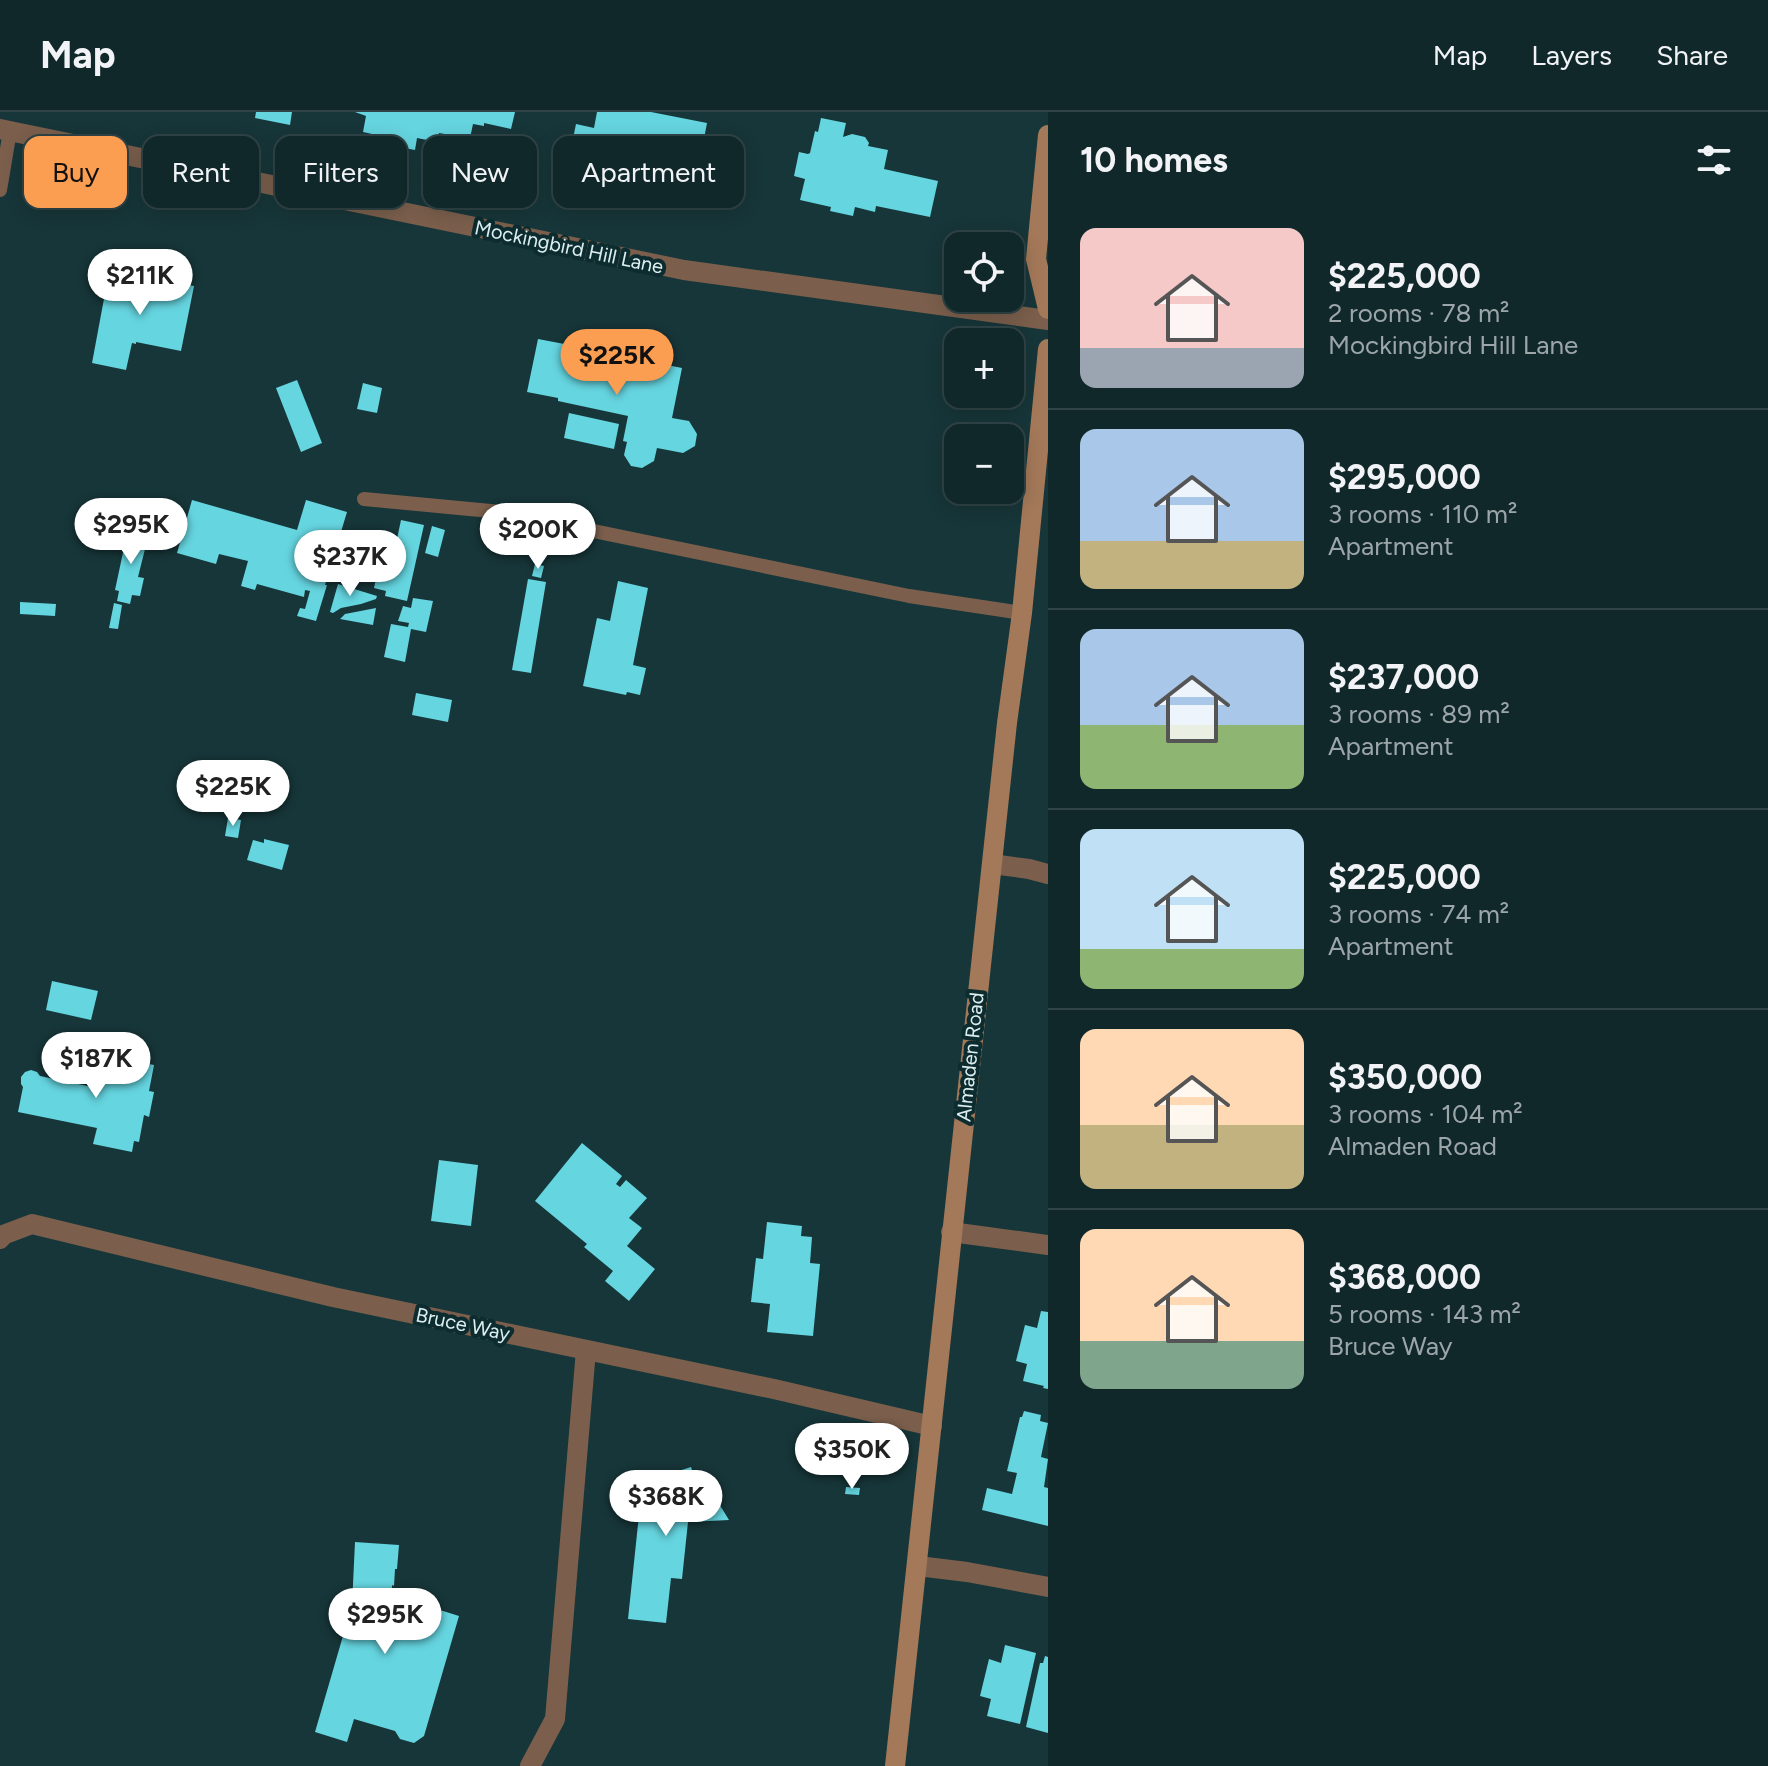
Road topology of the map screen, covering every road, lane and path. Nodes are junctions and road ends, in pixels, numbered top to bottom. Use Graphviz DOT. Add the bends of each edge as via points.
graph roads {
  1 [pos="5,130"];
  2 [pos="1048,135"];
  3 [pos="0,190"];
  4 [pos="1048,309"];
  5 [pos="1048,320"];
  6 [pos="1048,349"];
  7 [pos="364,499"];
  8 [pos="1022,613"];
  9 [pos="992,864"];
  10 [pos="1048,874"];
  11 [pos="951,1232"];
  12 [pos="0,1239"];
  13 [pos="1048,1245"];
  14 [pos="586,1350"];
  15 [pos="932,1426"];
  16 [pos="918,1566"];
  17 [pos="1048,1587"];
  18 [pos="530,1766"];
  19 [pos="895,1766"];
  1 -- 3 [label="lane"];
  1 -- 5 [label="street, Mockingbird Hill Lane" via="684,270"];
  2 -- 4 [label="street" via="1036,259"];
  6 -- 8 [label="street, Almaden Road"];
  7 -- 8 [label="lane" via="501,512 909,596"];
  8 -- 9 [label="street, Almaden Road"];
  9 -- 10 [label="street"];
  9 -- 11 [label="street, Almaden Road"];
  11 -- 13 [label="street"];
  11 -- 15 [label="street, Almaden Road"];
  12 -- 14 [label="street, Bruce Way" via="32,1224 333,1297"];
  14 -- 15 [label="street, Bruce Way"];
  14 -- 18 [label="street" via="555,1719"];
  15 -- 16 [label="street, Almaden Road"];
  16 -- 17 [label="street"];
  16 -- 19 [label="street, Almaden Road"];
}
